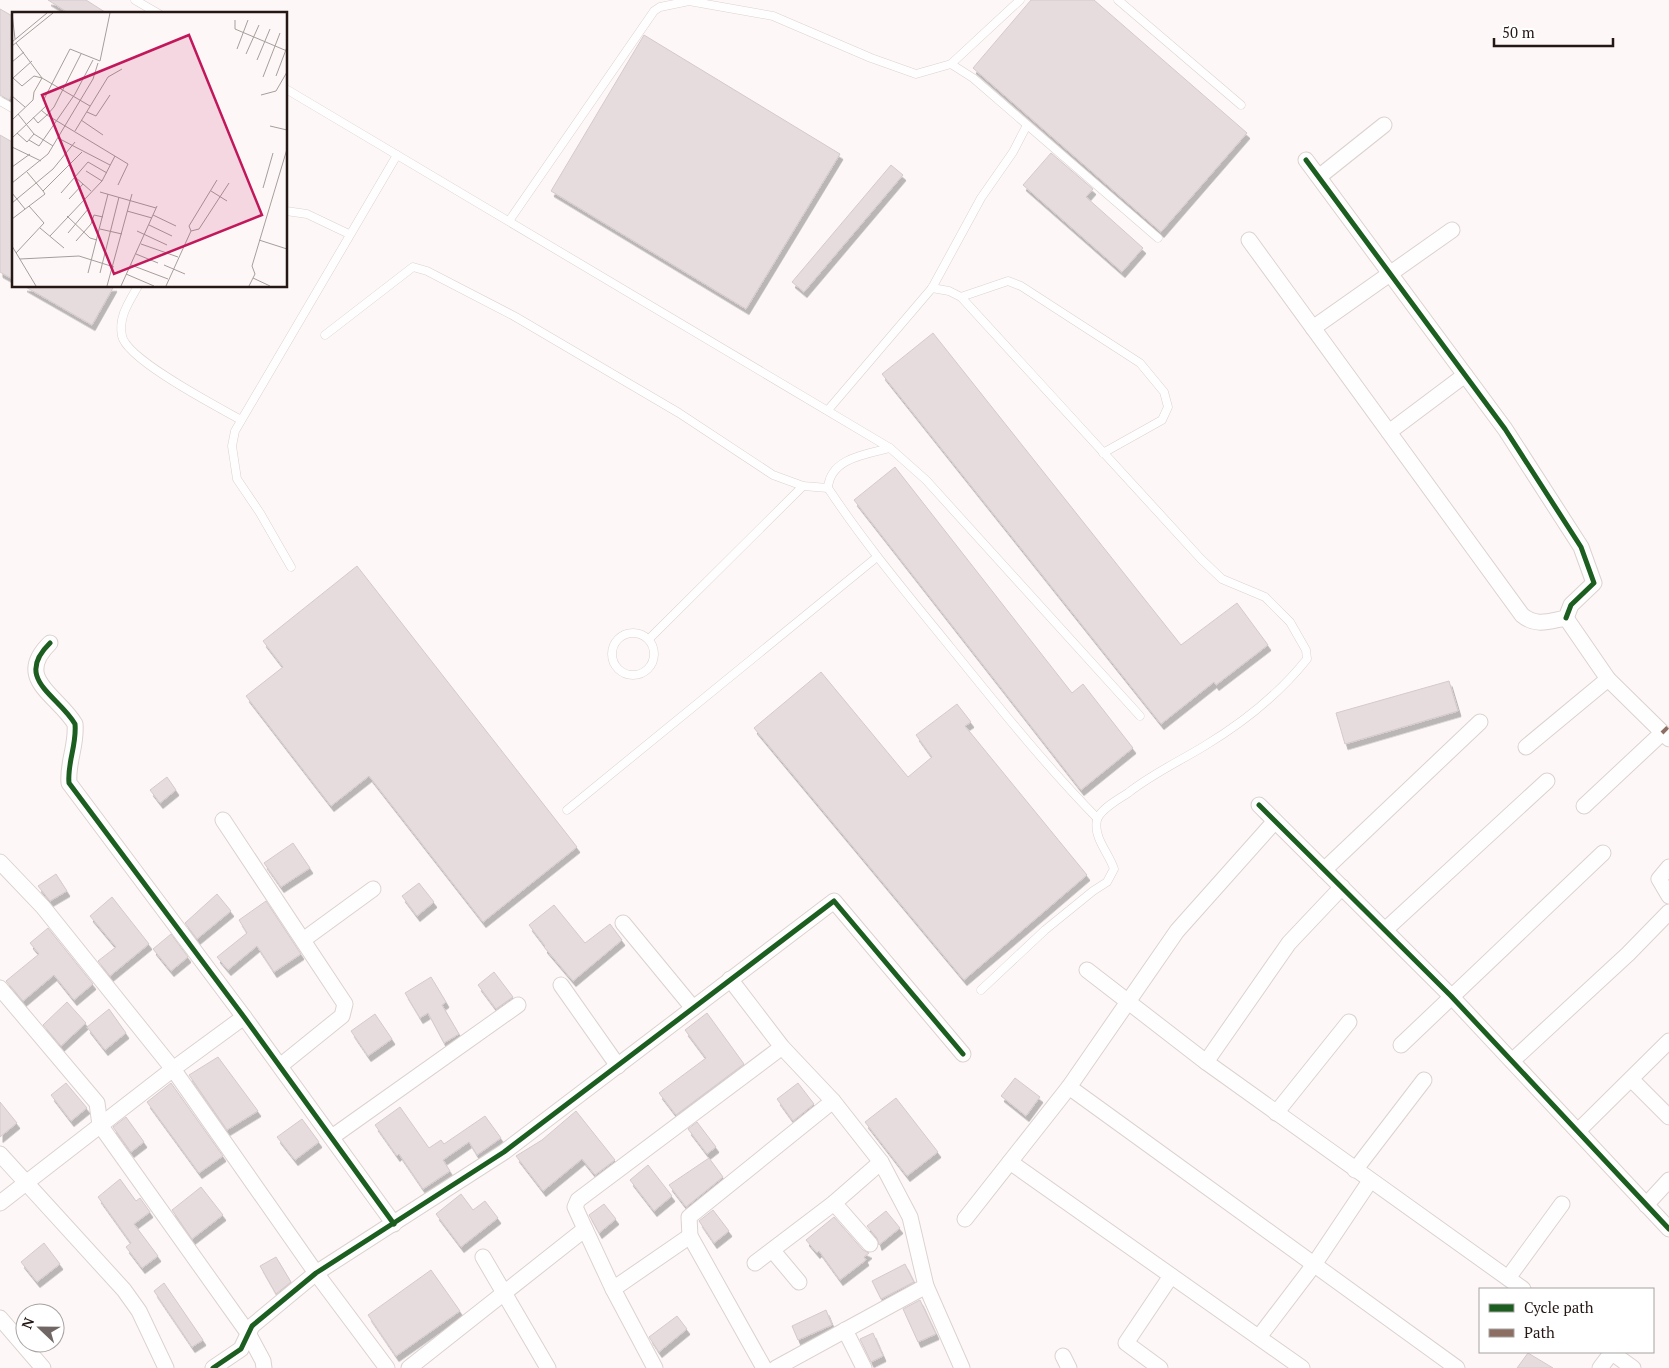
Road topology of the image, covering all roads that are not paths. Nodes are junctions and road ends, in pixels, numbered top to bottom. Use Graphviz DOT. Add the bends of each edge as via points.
graph roads {
  1 [pos="136,0"];
  2 [pos="1020,0"];
  3 [pos="1118,0"];
  4 [pos="156,12"];
  5 [pos="951,64"];
  6 [pos="288,91"];
  7 [pos="0,101"];
  8 [pos="1241,105"];
  9 [pos="12,108"];
  10 [pos="1027,125"];
  11 [pos="1384,125"];
  12 [pos="397,155"];
  13 [pos="1306,160"];
  14 [pos="1320,176"];
  15 [pos="288,211"];
  16 [pos="509,221"];
  17 [pos="1452,230"];
  18 [pos="349,234"];
  19 [pos="1158,238"];
  20 [pos="1249,240"];
  21 [pos="1390,274"];
  22 [pos="137,288"];
  23 [pos="932,288"];
  24 [pos="960,297"];
  25 [pos="1313,328"];
  26 [pos="325,335"];
  27 [pos="1465,376"];
  28 [pos="828,410"];
  29 [pos="241,420"];
  30 [pos="1389,432"];
  31 [pos="890,448"];
  32 [pos="1103,453"];
  33 [pos="803,486"];
  34 [pos="828,488"];
  35 [pos="878,557"];
  36 [pos="291,567"];
  37 [pos="1566,618"];
  38 [pos="649,639"];
  39 [pos="50,644"];
  40 [pos="1608,679"];
  41 [pos="1140,716"];
  42 [pos="1480,722"];
  43 [pos="1666,736"];
  44 [pos="1526,748"];
  45 [pos="1547,781"];
  46 [pos="1259,805"];
  47 [pos="1584,806"];
  48 [pos="567,810"];
  49 [pos="1097,818"];
  50 [pos="223,820"];
  51 [pos="1275,821"];
  52 [pos="1603,853"];
  53 [pos="0,862"];
  54 [pos="1669,867"];
  55 [pos="1324,870"];
  56 [pos="1342,887"];
  57 [pos="373,889"];
  58 [pos="1669,896"];
  59 [pos="1669,912"];
  60 [pos="624,922"];
  61 [pos="1385,930"];
  62 [pos="303,940"];
  63 [pos="1086,970"];
  64 [pos="730,979"];
  65 [pos="560,984"];
  66 [pos="0,988"];
  67 [pos="981,990"];
  68 [pos="1451,996"];
  69 [pos="1128,1002"];
  70 [pos="518,1005"];
  71 [pos="693,1008"];
  72 [pos="244,1017"];
  73 [pos="1348,1022"];
  74 [pos="1669,1041"];
  75 [pos="1401,1045"];
  76 [pos="782,1046"];
  77 [pos="963,1054"];
  78 [pos="1512,1061"];
  79 [pos="1206,1062"];
  80 [pos="280,1066"];
  81 [pos="618,1066"];
  82 [pos="173,1069"];
  83 [pos="1631,1079"];
  84 [pos="1424,1080"];
  85 [pos="1069,1087"];
  86 [pos="833,1101"];
  87 [pos="1276,1113"];
  88 [pos="1669,1117"];
  89 [pos="100,1125"];
  90 [pos="1578,1131"];
  91 [pos="332,1137"];
  92 [pos="0,1154"];
  93 [pos="881,1162"];
  94 [pos="1010,1162"];
  95 [pos="1355,1170"];
  96 [pos="1669,1180"];
  97 [pos="1370,1181"];
  98 [pos="25,1183"];
  99 [pos="0,1203"];
  100 [pos="834,1203"];
  101 [pos="1562,1204"];
  102 [pos="1646,1205"];
  103 [pos="965,1219"];
  104 [pos="394,1224"];
  105 [pos="585,1229"];
  106 [pos="1669,1229"];
  107 [pos="690,1236"];
  108 [pos="870,1244"];
  109 [pos="773,1250"];
  110 [pos="483,1257"];
  111 [pos="755,1263"];
  112 [pos="1313,1266"];
  113 [pos="316,1274"];
  114 [pos="1171,1276"];
  115 [pos="1508,1278"];
  116 [pos="799,1282"];
  117 [pos="926,1286"];
  118 [pos="1523,1288"];
  119 [pos="613,1290"];
  120 [pos="505,1293"];
  121 [pos="0,1318"];
  122 [pos="845,1330"];
  123 [pos="248,1333"];
  124 [pos="1259,1338"];
  125 [pos="1610,1353"];
  126 [pos="1612,1353"];
  127 [pos="43,1368"];
  128 [pos="166,1368"];
  129 [pos="213,1368"];
  130 [pos="264,1368"];
  131 [pos="387,1368"];
  132 [pos="409,1368"];
  133 [pos="548,1368"];
  134 [pos="655,1368"];
  135 [pos="764,1368"];
  136 [pos="776,1368"];
  137 [pos="864,1368"];
  138 [pos="962,1368"];
  139 [pos="1160,1368"];
  140 [pos="1302,1368"];
  141 [pos="1457,1368"];
  142 [pos="1600,1368"];
  143 [pos="1633,1368"];
  1 -- 4 [label="lane"];
  2 -- 5 [label="lane"];
  3 -- 8 [label="lane"];
  5 -- 10 [label="lane" via="973,78"];
  5 -- 16 [label="lane" via="916,74 774,16 689,1 660,7 654,11"];
  6 -- 12 [label="lane"];
  7 -- 9 [label="lane"];
  10 -- 19 [label="lane"];
  10 -- 23 [label="lane" via="1013,152 981,198"];
  11 -- 14 [label="street"];
  12 -- 16 [label="lane"];
  12 -- 18 [label="lane"];
  13 -- 14 [label="street"];
  14 -- 21 [label="street"];
  15 -- 18 [label="lane" via="307,214"];
  16 -- 28 [label="lane"];
  17 -- 21 [label="street"];
  18 -- 29 [label="lane"];
  20 -- 25 [label="street"];
  21 -- 25 [label="street"];
  21 -- 27 [label="street"];
  22 -- 29 [label="lane" via="121,322 122,339 146,364"];
  23 -- 24 [label="lane"];
  23 -- 28 [label="lane"];
  24 -- 32 [label="lane"];
  24 -- 32 [label="lane" via="1008,281 1021,286 1140,362 1164,392 1168,407 1162,420"];
  25 -- 30 [label="street"];
  26 -- 33 [label="lane" via="413,268 427,271 530,326 679,413 773,475"];
  27 -- 30 [label="street"];
  27 -- 37 [label="street" via="1505,429 1587,561 1594,583 1571,605"];
  28 -- 31 [label="lane"];
  29 -- 36 [label="lane" via="232,446 237,479"];
  30 -- 37 [label="street" via="1522,615 1537,623"];
  31 -- 34 [label="lane" via="850,458 828,480"];
  31 -- 41 [label="lane" via="926,480"];
  32 -- 49 [label="lane" via="1222,579 1265,597 1290,622 1306,650 1307,659 1264,704 1207,744 1146,779"];
  33 -- 34 [label="lane"];
  33 -- 38 [label="lane"];
  34 -- 35 [label="lane"];
  35 -- 48 [label="lane"];
  35 -- 49 [label="lane" via="1031,745"];
  37 -- 40 [label="street"];
  38 -- 38 [label="lane" via="655,652 647,670 635,676 616,667 612,654 622,636 636,633"];
  39 -- 72 [label="street" via="39,654 34,672 38,682 76,724 68,769 69,783"];
  40 -- 43 [label="street"];
  40 -- 44 [label="street"];
  42 -- 55 [label="street"];
  43 -- 47 [label="street"];
  45 -- 61 [label="street"];
  46 -- 51 [label="street"];
  49 -- 67 [label="lane" via="1100,841 1111,857 1114,869 1107,882 1045,930"];
  50 -- 62 [label="street"];
  51 -- 55 [label="street"];
  51 -- 69 [label="street" via="1178,931"];
  52 -- 68 [label="street"];
  53 -- 82 [label="street" via="43,907"];
  54 -- 58 [label="street" via="1659,879"];
  55 -- 56 [label="street"];
  56 -- 61 [label="street"];
  56 -- 79 [label="street" via="1288,943"];
  57 -- 62 [label="street"];
  59 -- 78 [label="street"];
  60 -- 71 [label="street"];
  61 -- 68 [label="street"];
  62 -- 80 [label="street" via="346,1004 342,1016"];
  63 -- 69 [label="street"];
  64 -- 71 [label="street"];
  64 -- 76 [label="street"];
  64 -- 77 [label="street" via="834,901"];
  65 -- 81 [label="street"];
  66 -- 89 [label="street" via="97,1102"];
  68 -- 75 [label="street"];
  68 -- 78 [label="street"];
  69 -- 79 [label="street"];
  69 -- 85 [label="street"];
  70 -- 91 [label="street"];
  71 -- 81 [label="street"];
  72 -- 80 [label="street"];
  72 -- 82 [label="street"];
  73 -- 87 [label="street"];
  74 -- 83 [label="street"];
  76 -- 86 [label="street"];
  76 -- 105 [label="street" via="578,1200 575,1207"];
  78 -- 90 [label="street"];
  79 -- 87 [label="street"];
  80 -- 91 [label="street"];
  81 -- 104 [label="street" via="504,1152"];
  82 -- 89 [label="street"];
  82 -- 113 [label="street"];
  83 -- 88 [label="street"];
  83 -- 90 [label="street"];
  84 -- 95 [label="street"];
  85 -- 94 [label="street"];
  85 -- 112 [label="street"];
  86 -- 93 [label="street"];
  86 -- 107 [label="street" via="689,1217"];
  87 -- 95 [label="street"];
  89 -- 98 [label="street"];
  89 -- 123 [label="street"];
  90 -- 102 [label="street"];
  91 -- 104 [label="street"];
  92 -- 98 [label="street"];
  93 -- 100 [label="street"];
  93 -- 117 [label="street" via="910,1217"];
  94 -- 103 [label="street"];
  94 -- 114 [label="street"];
  95 -- 97 [label="street"];
  96 -- 102 [label="street"];
  97 -- 112 [label="street"];
  97 -- 115 [label="street"];
  98 -- 99 [label="street"];
  98 -- 128 [label="street" via="124,1290 139,1311"];
  100 -- 108 [label="street"];
  100 -- 109 [label="street"];
  101 -- 115 [label="street"];
  102 -- 106 [label="street"];
  104 -- 113 [label="street"];
  105 -- 119 [label="street"];
  105 -- 120 [label="street"];
  107 -- 119 [label="street"];
  107 -- 135 [label="street"];
  109 -- 111 [label="street"];
  109 -- 116 [label="street"];
  110 -- 120 [label="street"];
  112 -- 124 [label="street"];
  112 -- 141 [label="street"];
  113 -- 123 [label="street" via="252,1326"];
  113 -- 131 [label="street"];
  114 -- 124 [label="street"];
  114 -- 139 [label="street" via="1126,1343"];
  115 -- 118 [label="street"];
  117 -- 122 [label="street"];
  117 -- 138 [label="street"];
  119 -- 134 [label="street"];
  120 -- 132 [label="street"];
  120 -- 133 [label="street"];
  121 -- 127 [label="street"];
  122 -- 136 [label="street"];
  122 -- 137 [label="street"];
  123 -- 129 [label="street" via="241,1349"];
  123 -- 130 [label="street"];
  124 -- 140 [label="street"];
  125 -- 142 [label="street"];
  126 -- 143 [label="street"];
}
